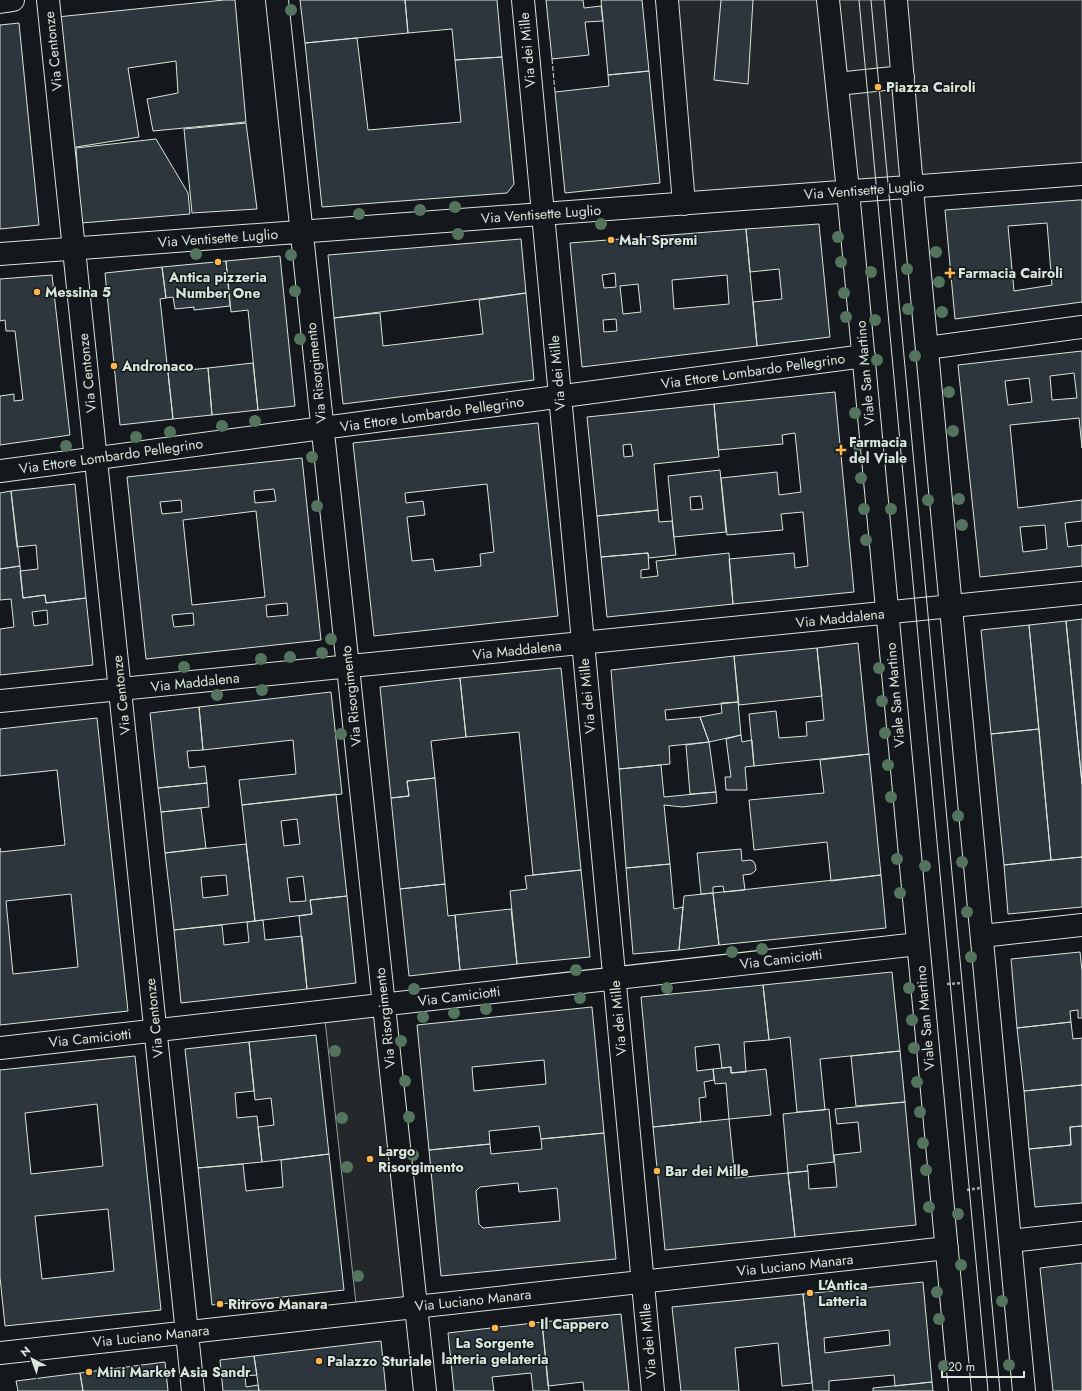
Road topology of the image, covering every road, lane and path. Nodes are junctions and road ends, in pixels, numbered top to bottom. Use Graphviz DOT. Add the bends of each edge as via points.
graph roads {
  1 [pos="13,0"];
  2 [pos="48,0"];
  3 [pos="277,0"];
  4 [pos="522,0"];
  5 [pos="667,0"];
  6 [pos="828,0"];
  7 [pos="896,0"];
  8 [pos="0,2"];
  9 [pos="903,77"];
  10 [pos="837,84"];
  11 [pos="1082,174"];
  12 [pos="912,187"];
  13 [pos="848,191"];
  14 [pos="684,204"];
  15 [pos="542,214"];
  16 [pos="301,232"];
  17 [pos="74,249"];
  18 [pos="0,254"];
  19 [pos="1082,327"];
  20 [pos="927,348"];
  21 [pos="864,356"];
  22 [pos="560,397"];
  23 [pos="322,428"];
  24 [pos="96,458"];
  25 [pos="0,470"];
  26 [pos="1082,593"];
  27 [pos="951,606"];
  28 [pos="887,613"];
  29 [pos="582,643"];
  30 [pos="348,666"];
  31 [pos="120,689"];
  32 [pos="0,701"];
  33 [pos="1082,925"];
  34 [pos="982,936"];
  35 [pos="918,944"];
  36 [pos="614,978"];
  37 [pos="986,981"];
  38 [pos="922,987"];
  39 [pos="384,1004"];
  40 [pos="156,1030"];
  41 [pos="0,1048"];
  42 [pos="1004,1185"];
  43 [pos="941,1193"];
  44 [pos="1082,1233"];
  45 [pos="1010,1241"];
  46 [pos="946,1248"];
  47 [pos="642,1282"];
  48 [pos="416,1307"];
  49 [pos="187,1332"];
  50 [pos="0,1353"];
  51 [pos="193,1391"];
  52 [pos="425,1391"];
  53 [pos="653,1391"];
  54 [pos="960,1391"];
  55 [pos="1024,1391"];
  1 -- 8 [label="street"];
  2 -- 17 [label="street, Via Centonze"];
  3 -- 16 [label="street, Via Risorgimento"];
  4 -- 15 [label="street, Via dei Mille"];
  5 -- 14 [label="street"];
  6 -- 10 [label="street, Viale San Martino"];
  7 -- 9 [label="street"];
  9 -- 10 [label="street"];
  9 -- 12 [label="street"];
  10 -- 13 [label="street, Viale San Martino"];
  11 -- 12 [label="street, Via Ventisette Luglio"];
  12 -- 13 [label="street, Via Ventisette Luglio"];
  12 -- 20 [label="street"];
  13 -- 14 [label="street, Via Ventisette Luglio"];
  13 -- 21 [label="street, Viale San Martino"];
  14 -- 15 [label="street, Via Ventisette Luglio"];
  15 -- 16 [label="street, Via Ventisette Luglio"];
  15 -- 22 [label="street, Via dei Mille"];
  16 -- 17 [label="street, Via Ventisette Luglio"];
  16 -- 23 [label="street, Via Risorgimento"];
  17 -- 18 [label="street, Via Ventisette Luglio"];
  17 -- 24 [label="street, Via Centonze"];
  19 -- 20 [label="street"];
  20 -- 27 [label="street"];
  21 -- 22 [label="street, Via Ettore Lombardo Pellegrino"];
  21 -- 28 [label="street, Viale San Martino"];
  22 -- 23 [label="street, Via Ettore Lombardo Pellegrino"];
  22 -- 29 [label="street, Via dei Mille"];
  23 -- 24 [label="street, Via Ettore Lombardo Pellegrino"];
  23 -- 30 [label="street, Via Risorgimento"];
  24 -- 25 [label="street, Via Ettore Lombardo Pellegrino"];
  24 -- 31 [label="street, Via Centonze"];
  26 -- 27 [label="street, Via Maddalena"];
  27 -- 28 [label="street, Via Maddalena"];
  27 -- 34 [label="street"];
  28 -- 29 [label="street, Via Maddalena"];
  28 -- 35 [label="street, Viale San Martino"];
  29 -- 30 [label="street, Via Maddalena"];
  29 -- 36 [label="street, Via dei Mille"];
  30 -- 31 [label="street, Via Maddalena"];
  30 -- 39 [label="street, Via Risorgimento"];
  31 -- 32 [label="street, Via Maddalena"];
  31 -- 40 [label="street, Via Centonze"];
  33 -- 34 [label="street"];
  34 -- 37 [label="street"];
  35 -- 36 [label="street, Via Camiciotti"];
  35 -- 38 [label="street, Viale San Martino"];
  36 -- 39 [label="street, Via Camiciotti"];
  36 -- 47 [label="street, Via dei Mille"];
  37 -- 38 [label="path"];
  37 -- 42 [label="street"];
  38 -- 43 [label="street, Viale San Martino"];
  39 -- 40 [label="street, Via Camiciotti"];
  39 -- 48 [label="street, Via Risorgimento"];
  40 -- 41 [label="street, Via Camiciotti"];
  40 -- 49 [label="street, Via Centonze"];
  42 -- 43 [label="path"];
  42 -- 45 [label="street"];
  43 -- 46 [label="street, Viale San Martino"];
  44 -- 45 [label="street"];
  45 -- 55 [label="street"];
  46 -- 47 [label="street, Via Luciano Manara"];
  46 -- 54 [label="street, Viale San Martino"];
  47 -- 48 [label="street, Via Luciano Manara"];
  47 -- 53 [label="street, Via dei Mille"];
  48 -- 49 [label="street, Via Luciano Manara"];
  48 -- 52 [label="street, Via Risorgimento"];
  49 -- 50 [label="street, Via Luciano Manara"];
  49 -- 51 [label="street, Via Centonze"];
}
